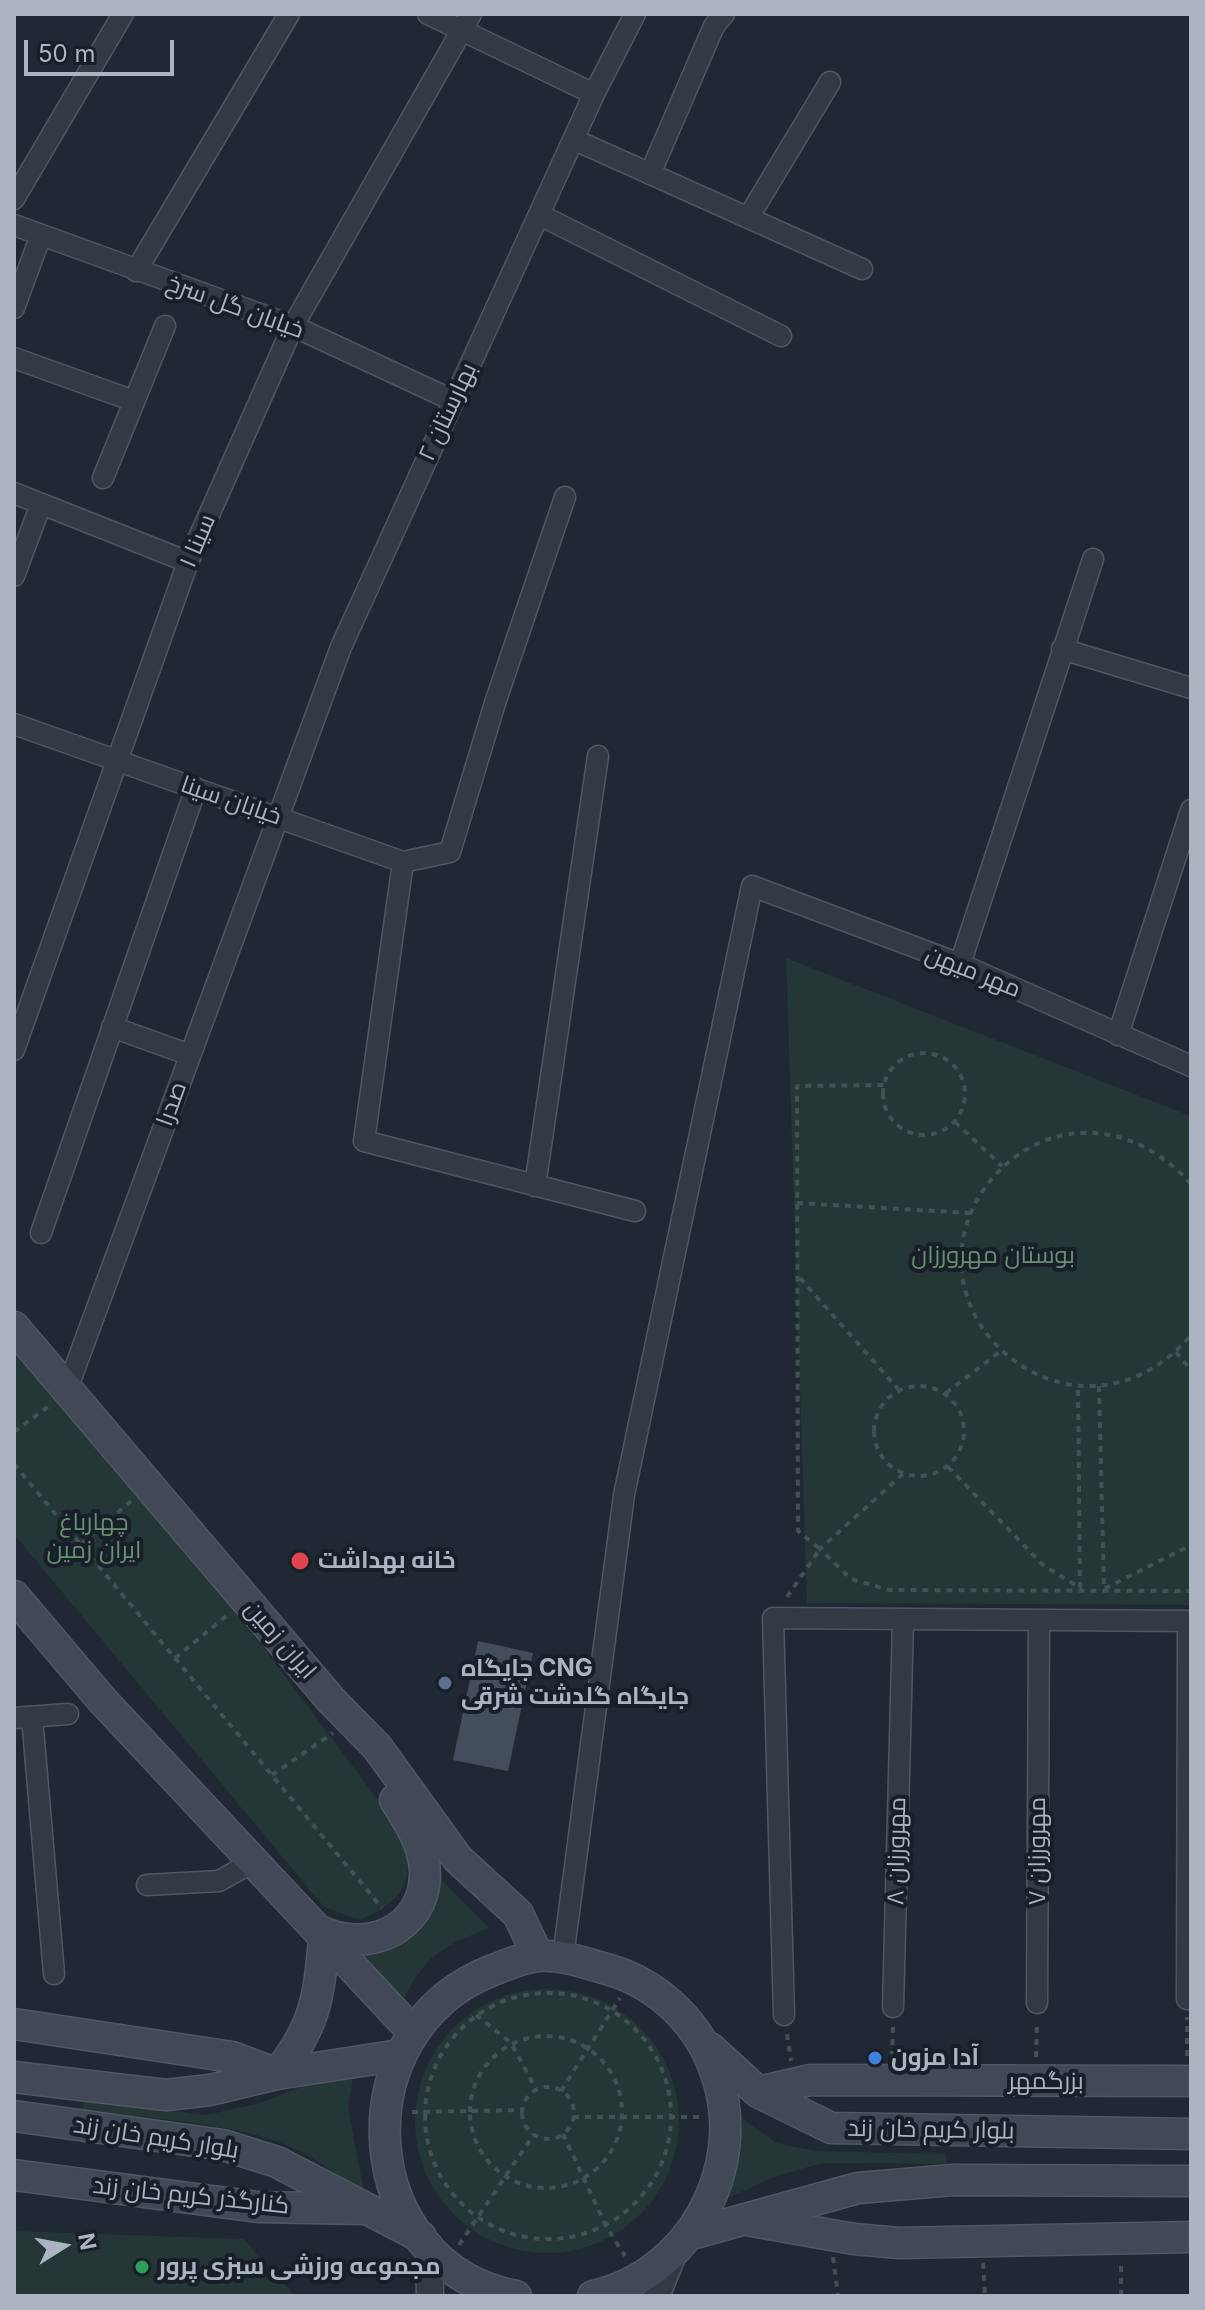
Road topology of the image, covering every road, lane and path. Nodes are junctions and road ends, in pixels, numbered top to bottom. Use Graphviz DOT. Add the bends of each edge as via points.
graph roads {
  1 [pos="123,14"];
  2 [pos="289,14"];
  3 [pos="428,14"];
  4 [pos="635,14"];
  5 [pos="724,14"];
  6 [pos="467,22"];
  7 [pos="830,82"];
  8 [pos="594,94"];
  9 [pos="575,140"];
  10 [pos="650,174"];
  11 [pos="14,199"];
  12 [pos="540,215"];
  13 [pos="748,218"];
  14 [pos="14,225"];
  15 [pos="41,235"];
  16 [pos="862,269"];
  17 [pos="136,271"];
  18 [pos="14,308"];
  19 [pos="165,326"];
  20 [pos="293,326"];
  21 [pos="781,336"];
  22 [pos="14,358"];
  23 [pos="452,400"];
  24 [pos="134,401"];
  25 [pos="103,478"];
  26 [pos="14,493"];
  27 [pos="565,497"];
  28 [pos="41,504"];
  29 [pos="1093,559"];
  30 [pos="188,562"];
  31 [pos="14,576"];
  32 [pos="1062,649"];
  33 [pos="1191,688"];
  34 [pos="14,724"];
  35 [pos="598,756"];
  36 [pos="116,760"];
  37 [pos="196,788"];
  38 [pos="1191,810"];
  39 [pos="277,817"];
  40 [pos="403,862"];
  41 [pos="960,964"];
  42 [pos="112,1027"];
  43 [pos="1118,1035"];
  44 [pos="14,1050"];
  45 [pos="190,1055"];
  46 [pos="1191,1066"];
  47 [pos="884,1085"];
  48 [pos="955,1122"];
  49 [pos="1002,1166"];
  50 [pos="1191,1184"];
  51 [pos="535,1186"];
  52 [pos="797,1203"];
  53 [pos="635,1211"];
  54 [pos="971,1213"];
  55 [pos="41,1233"];
  56 [pos="800,1278"];
  57 [pos="14,1327"];
  58 [pos="1191,1335"];
  59 [pos="1001,1351"];
  60 [pos="1176,1352"];
  61 [pos="1191,1370"];
  62 [pos="1078,1386"];
  63 [pos="1099,1386"];
  64 [pos="899,1390"];
  65 [pos="66,1392"];
  66 [pos="945,1394"];
  67 [pos="14,1432"];
  68 [pos="14,1464"];
  69 [pos="948,1467"];
  70 [pos="903,1474"];
  71 [pos="148,1486"];
  72 [pos="81,1544"];
  73 [pos="1191,1545"];
  74 [pos="820,1549"];
  75 [pos="1080,1588"];
  76 [pos="1104,1589"];
  77 [pos="1191,1591"];
  78 [pos="14,1596"];
  79 [pos="246,1600"];
  80 [pos="773,1618"];
  81 [pos="1039,1620"];
  82 [pos="903,1621"];
  83 [pos="1190,1621"];
  84 [pos="175,1658"];
  85 [pos="338,1712"];
  86 [pos="68,1714"];
  87 [pos="23,1718"];
  88 [pos="272,1775"];
  89 [pos="253,1862"];
  90 [pos="147,1885"];
  91 [pos="398,1929"];
  92 [pos="320,1934"];
  93 [pos="550,1956"];
  94 [pos="54,1974"];
  95 [pos="475,1977"];
  96 [pos="634,1977"];
  97 [pos="1187,1999"];
  98 [pos="1037,2003"];
  99 [pos="893,2007"];
  100 [pos="612,2010"];
  101 [pos="476,2015"];
  102 [pos="784,2015"];
  103 [pos="14,2024"];
  104 [pos="700,2039"];
  105 [pos="511,2043"];
  106 [pos="406,2044"];
  107 [pos="588,2049"];
  108 [pos="277,2074"];
  109 [pos="14,2077"];
  110 [pos="891,2081"];
  111 [pos="1189,2081"];
  112 [pos="1036,2082"];
  113 [pos="795,2083"];
  114 [pos="536,2089"];
  115 [pos="561,2091"];
  116 [pos="758,2092"];
  117 [pos="522,2110"];
  118 [pos="384,2111"];
  119 [pos="470,2111"];
  120 [pos="425,2112"];
  121 [pos="14,2116"];
  122 [pos="725,2116"];
  123 [pos="573,2117"];
  124 [pos="622,2118"];
  125 [pos="672,2118"];
  126 [pos="534,2134"];
  127 [pos="563,2134"];
  128 [pos="1191,2134"];
  129 [pos="14,2175"];
  130 [pos="507,2177"];
  131 [pos="584,2178"];
  132 [pos="1191,2181"];
  133 [pos="368,2210"];
  134 [pos="479,2219"];
  135 [pos="746,2220"];
  136 [pos="606,2226"];
  137 [pos="830,2235"];
  138 [pos="1191,2237"];
  139 [pos="1121,2238"];
  140 [pos="683,2243"];
  141 [pos="432,2248"];
  142 [pos="647,2287"];
  143 [pos="430,2296"];
  144 [pos="516,2296"];
  145 [pos="593,2296"];
  146 [pos="838,2296"];
  147 [pos="1121,2296"];
  1 -- 11 [label="street"];
  2 -- 17 [label="street"];
  3 -- 6 [label="street"];
  4 -- 8 [label="street, بهارستان ۲"];
  5 -- 10 [label="street" via="714,26"];
  6 -- 8 [label="street"];
  6 -- 20 [label="street, سینا ۱"];
  7 -- 13 [label="street"];
  8 -- 9 [label="street, بهارستان ۲"];
  9 -- 10 [label="street"];
  9 -- 12 [label="street, بهارستان ۲"];
  10 -- 13 [label="street"];
  12 -- 21 [label="street"];
  12 -- 23 [label="street, بهارستان ۲"];
  13 -- 16 [label="street"];
  14 -- 15 [label="street, خیابان گل سرخ"];
  15 -- 17 [label="street, خیابان گل سرخ"];
  15 -- 18 [label="street"];
  17 -- 20 [label="street, خیابان گل سرخ"];
  19 -- 24 [label="street"];
  20 -- 23 [label="street, خیابان گل سرخ"];
  20 -- 30 [label="street, سینا ۱"];
  22 -- 24 [label="street"];
  23 -- 39 [label="street, بهارستان ۲" via="341,647"];
  24 -- 25 [label="street"];
  26 -- 28 [label="street"];
  27 -- 40 [label="street" via="450,852"];
  28 -- 30 [label="street"];
  28 -- 31 [label="street"];
  29 -- 32 [label="street"];
  30 -- 36 [label="street, سینا ۱"];
  32 -- 33 [label="street"];
  32 -- 41 [label="street"];
  34 -- 36 [label="street, خیابان سینا"];
  35 -- 51 [label="street"];
  36 -- 37 [label="street, خیابان سینا"];
  36 -- 44 [label="street, سینا ۱"];
  37 -- 39 [label="street, خیابان سینا"];
  37 -- 42 [label="street"];
  38 -- 43 [label="street"];
  39 -- 40 [label="street, خیابان سینا"];
  39 -- 45 [label="street, صدرا"];
  40 -- 51 [label="street" via="364,1141"];
  41 -- 43 [label="street, مهر میهن"];
  41 -- 93 [label="street, مهر میهن" via="752,886 624,1495"];
  42 -- 45 [label="street"];
  42 -- 55 [label="street"];
  43 -- 46 [label="street, مهر میهن"];
  45 -- 65 [label="street, صدرا"];
  47 -- 48 [label="path" via="886,1111 905,1131 932,1135"];
  47 -- 48 [label="path" via="889,1072 910,1054 924,1052 949,1060 959,1071 966,1097"];
  47 -- 52 [label="path" via="797,1086"];
  48 -- 49 [label="path"];
  49 -- 50 [label="path" via="1032,1145 1066,1134 1103,1132 1149,1148"];
  49 -- 54 [label="path"];
  51 -- 53 [label="street"];
  52 -- 54 [label="path"];
  52 -- 56 [label="path"];
  54 -- 59 [label="path" via="963,1242 969,1301"];
  56 -- 64 [label="path"];
  56 -- 74 [label="path" via="798,1531"];
  57 -- 65 [label="main road, ایران زمین"];
  58 -- 60 [label="path"];
  59 -- 62 [label="path" via="1050,1380"];
  59 -- 66 [label="path"];
  60 -- 61 [label="path"];
  60 -- 63 [label="path" via="1127,1381"];
  62 -- 63 [label="path"];
  62 -- 75 [label="path"];
  63 -- 76 [label="path"];
  64 -- 66 [label="path" via="923,1385"];
  64 -- 70 [label="path" via="878,1411 873,1426 880,1455"];
  65 -- 67 [label="path"];
  65 -- 71 [label="main road, ایران زمین"];
  66 -- 69 [label="path" via="965,1430 963,1444"];
  68 -- 72 [label="path"];
  69 -- 70 [label="path" via="926,1477"];
  69 -- 75 [label="path" via="1043,1565"];
  70 -- 74 [label="path"];
  71 -- 72 [label="path"];
  71 -- 79 [label="main road, ایران زمین"];
  72 -- 84 [label="path"];
  73 -- 76 [label="path"];
  74 -- 75 [label="path" via="851,1579 889,1590"];
  74 -- 80 [label="path"];
  75 -- 76 [label="path"];
  76 -- 77 [label="path"];
  78 -- 89 [label="main road"];
  79 -- 84 [label="path"];
  79 -- 85 [label="main road, ایران زمین"];
  80 -- 82 [label="street"];
  80 -- 102 [label="street"];
  81 -- 82 [label="street"];
  81 -- 83 [label="street"];
  81 -- 98 [label="street, مهرورزان ۷"];
  82 -- 99 [label="street, مهرورزان ۸"];
  83 -- 97 [label="street"];
  84 -- 88 [label="path"];
  85 -- 88 [label="path"];
  85 -- 91 [label="main road" via="413,1828 425,1873 417,1906"];
  85 -- 93 [label="main road, ایران زمین" via="377,1747 458,1859 518,1914"];
  86 -- 87 [label="street"];
  87 -- 94 [label="street"];
  88 -- 91 [label="path"];
  89 -- 90 [label="street" via="219,1881"];
  89 -- 92 [label="main road"];
  91 -- 92 [label="main road" via="354,1941"];
  92 -- 106 [label="main road"];
  92 -- 108 [label="main road" via="314,2012 301,2044"];
  93 -- 95 [label="main road"];
  93 -- 96 [label="main road"];
  95 -- 101 [label="path"];
  95 -- 106 [label="main road" via="451,1992"];
  96 -- 100 [label="path"];
  96 -- 104 [label="main road" via="664,1997"];
  97 -- 111 [label="path"];
  98 -- 112 [label="path"];
  99 -- 110 [label="path"];
  100 -- 101 [label="path" via="579,1996 544,1992 508,1998"];
  100 -- 107 [label="path"];
  100 -- 125 [label="path" via="657,2056"];
  101 -- 105 [label="path"];
  101 -- 120 [label="path" via="439,2058"];
  102 -- 113 [label="path"];
  103 -- 108 [label="main road" via="232,2057"];
  104 -- 116 [label="main road, بلوار کریم خان زند"];
  104 -- 122 [label="main road" via="717,2076"];
  105 -- 107 [label="path" via="551,2035"];
  105 -- 114 [label="path"];
  105 -- 119 [label="path" via="486,2062 474,2084"];
  106 -- 108 [label="main road, بلوار کریم خان زند"];
  106 -- 118 [label="main road"];
  107 -- 115 [label="path"];
  107 -- 124 [label="path" via="611,2072"];
  108 -- 109 [label="main road, بلوار کریم خان زند" via="166,2095"];
  110 -- 112 [label="main road, بزرگمهر"];
  110 -- 113 [label="main road, بزرگمهر"];
  111 -- 112 [label="main road, بزرگمهر"];
  113 -- 116 [label="main road, بزرگمهر"];
  114 -- 115 [label="path"];
  114 -- 117 [label="path"];
  115 -- 123 [label="path" via="572,2104"];
  116 -- 128 [label="main road, بلوار کریم خان زند" via="831,2128"];
  117 -- 119 [label="path"];
  117 -- 126 [label="path" via="526,2127"];
  118 -- 120 [label="path"];
  118 -- 141 [label="main road" via="385,2156 398,2199"];
  119 -- 120 [label="path"];
  119 -- 130 [label="path" via="472,2134 484,2157"];
  120 -- 134 [label="path" via="438,2172"];
  121 -- 133 [label="main road, بلوار کریم خان زند" via="223,2145 277,2162"];
  122 -- 125 [label="path"];
  122 -- 140 [label="main road" via="724,2157 712,2197"];
  123 -- 124 [label="path"];
  123 -- 127 [label="path"];
  124 -- 125 [label="path"];
  124 -- 131 [label="path" via="615,2144"];
  125 -- 136 [label="path" via="667,2151 654,2181 633,2207"];
  126 -- 127 [label="path"];
  126 -- 130 [label="path"];
  127 -- 131 [label="path"];
  129 -- 133 [label="main road, کنارگذر کریم خان زند" via="258,2207"];
  130 -- 131 [label="path" via="527,2186 553,2188"];
  130 -- 134 [label="path"];
  131 -- 136 [label="path"];
  132 -- 135 [label="main road, بلوار کریم خان زند" via="953,2180 858,2188"];
  133 -- 141 [label="main road, بلوار کریم خان زند"];
  134 -- 136 [label="path" via="509,2234 542,2240 575,2237"];
  134 -- 141 [label="path"];
  135 -- 137 [label="main road"];
  135 -- 140 [label="main road, بلوار کریم خان زند"];
  136 -- 142 [label="path"];
  137 -- 139 [label="main road" via="899,2243"];
  137 -- 146 [label="path"];
  138 -- 139 [label="main road"];
  139 -- 147 [label="path"];
  140 -- 142 [label="main road"];
  141 -- 143 [label="street"];
  141 -- 144 [label="main road, بلوار کریم خان زند" via="475,2281"];
  142 -- 145 [label="main road"];
}
